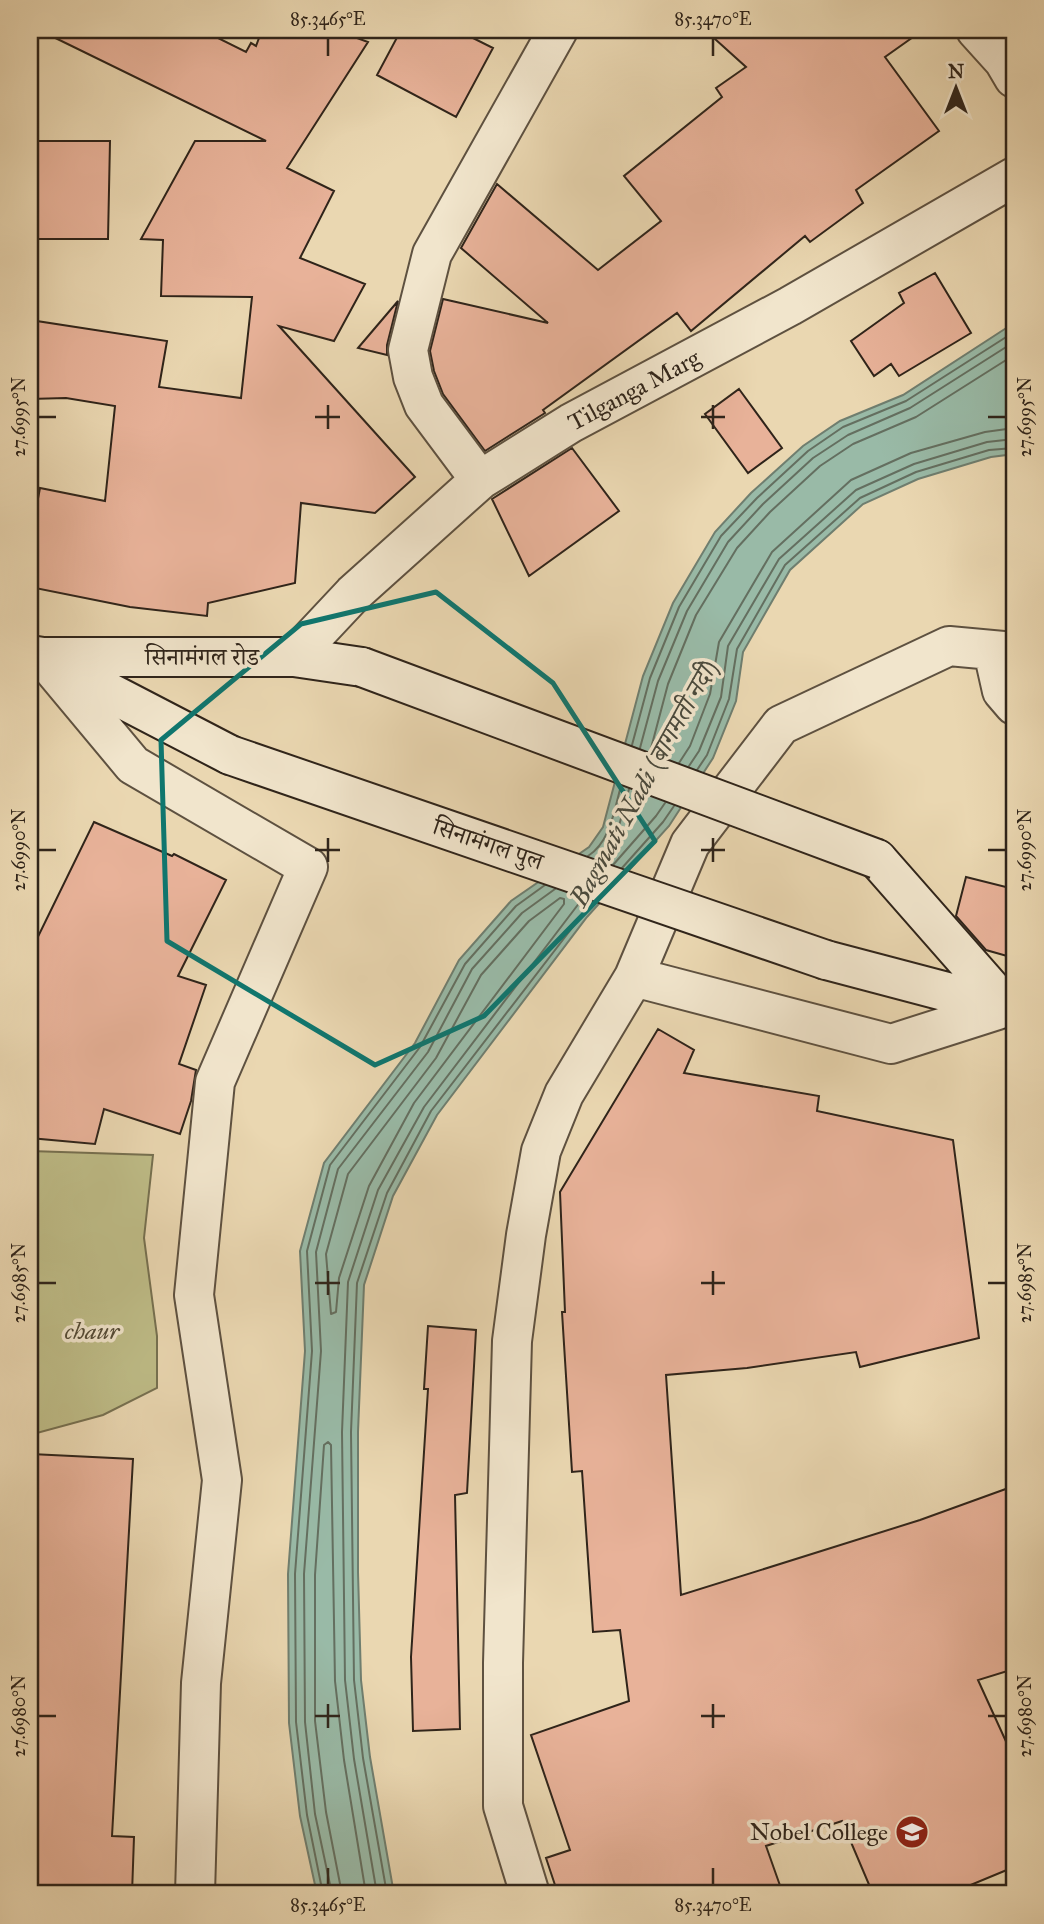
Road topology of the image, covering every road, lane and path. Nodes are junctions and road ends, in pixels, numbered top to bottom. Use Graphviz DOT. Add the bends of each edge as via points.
graph roads {
  1 [pos="558,30"];
  2 [pos="976,30"];
  3 [pos="1014,78"];
  4 [pos="1014,177"];
  5 [pos="480,480"];
  6 [pos="1004,652"];
  7 [pos="36,656"];
  8 [pos="294,657"];
  9 [pos="1014,705"];
  10 [pos="634,977"];
  11 [pos="1011,1008"];
  12 [pos="195,1894"];
  13 [pos="530,1894"];
  1 -- 5 [label="street" via="432,254 408,350 424,405"];
  2 -- 3 [label="street"];
  4 -- 5 [label="street, Tilganga Marg" via="790,306 571,423"];
  5 -- 8 [label="street, Tilganga Marg" via="353,594"];
  6 -- 9 [label="street" via="1002,691"];
  6 -- 10 [label="street" via="949,646 781,725 690,844"];
  7 -- 8 [label="street, सिनामंगल रोड"];
  7 -- 11 [label="street, सिनामंगल पुल, bridge" via="230,755 826,960"];
  7 -- 12 [label="street" via="133,765 308,867 215,1082 194,1295 222,1480 201,1683"];
  8 -- 11 [label="street, सिनामंगल रोड, bridge" via="362,667 877,859"];
  10 -- 11 [label="street" via="891,1044"];
  10 -- 13 [label="street" via="564,1094 541,1151 512,1341 503,1806"];
}
